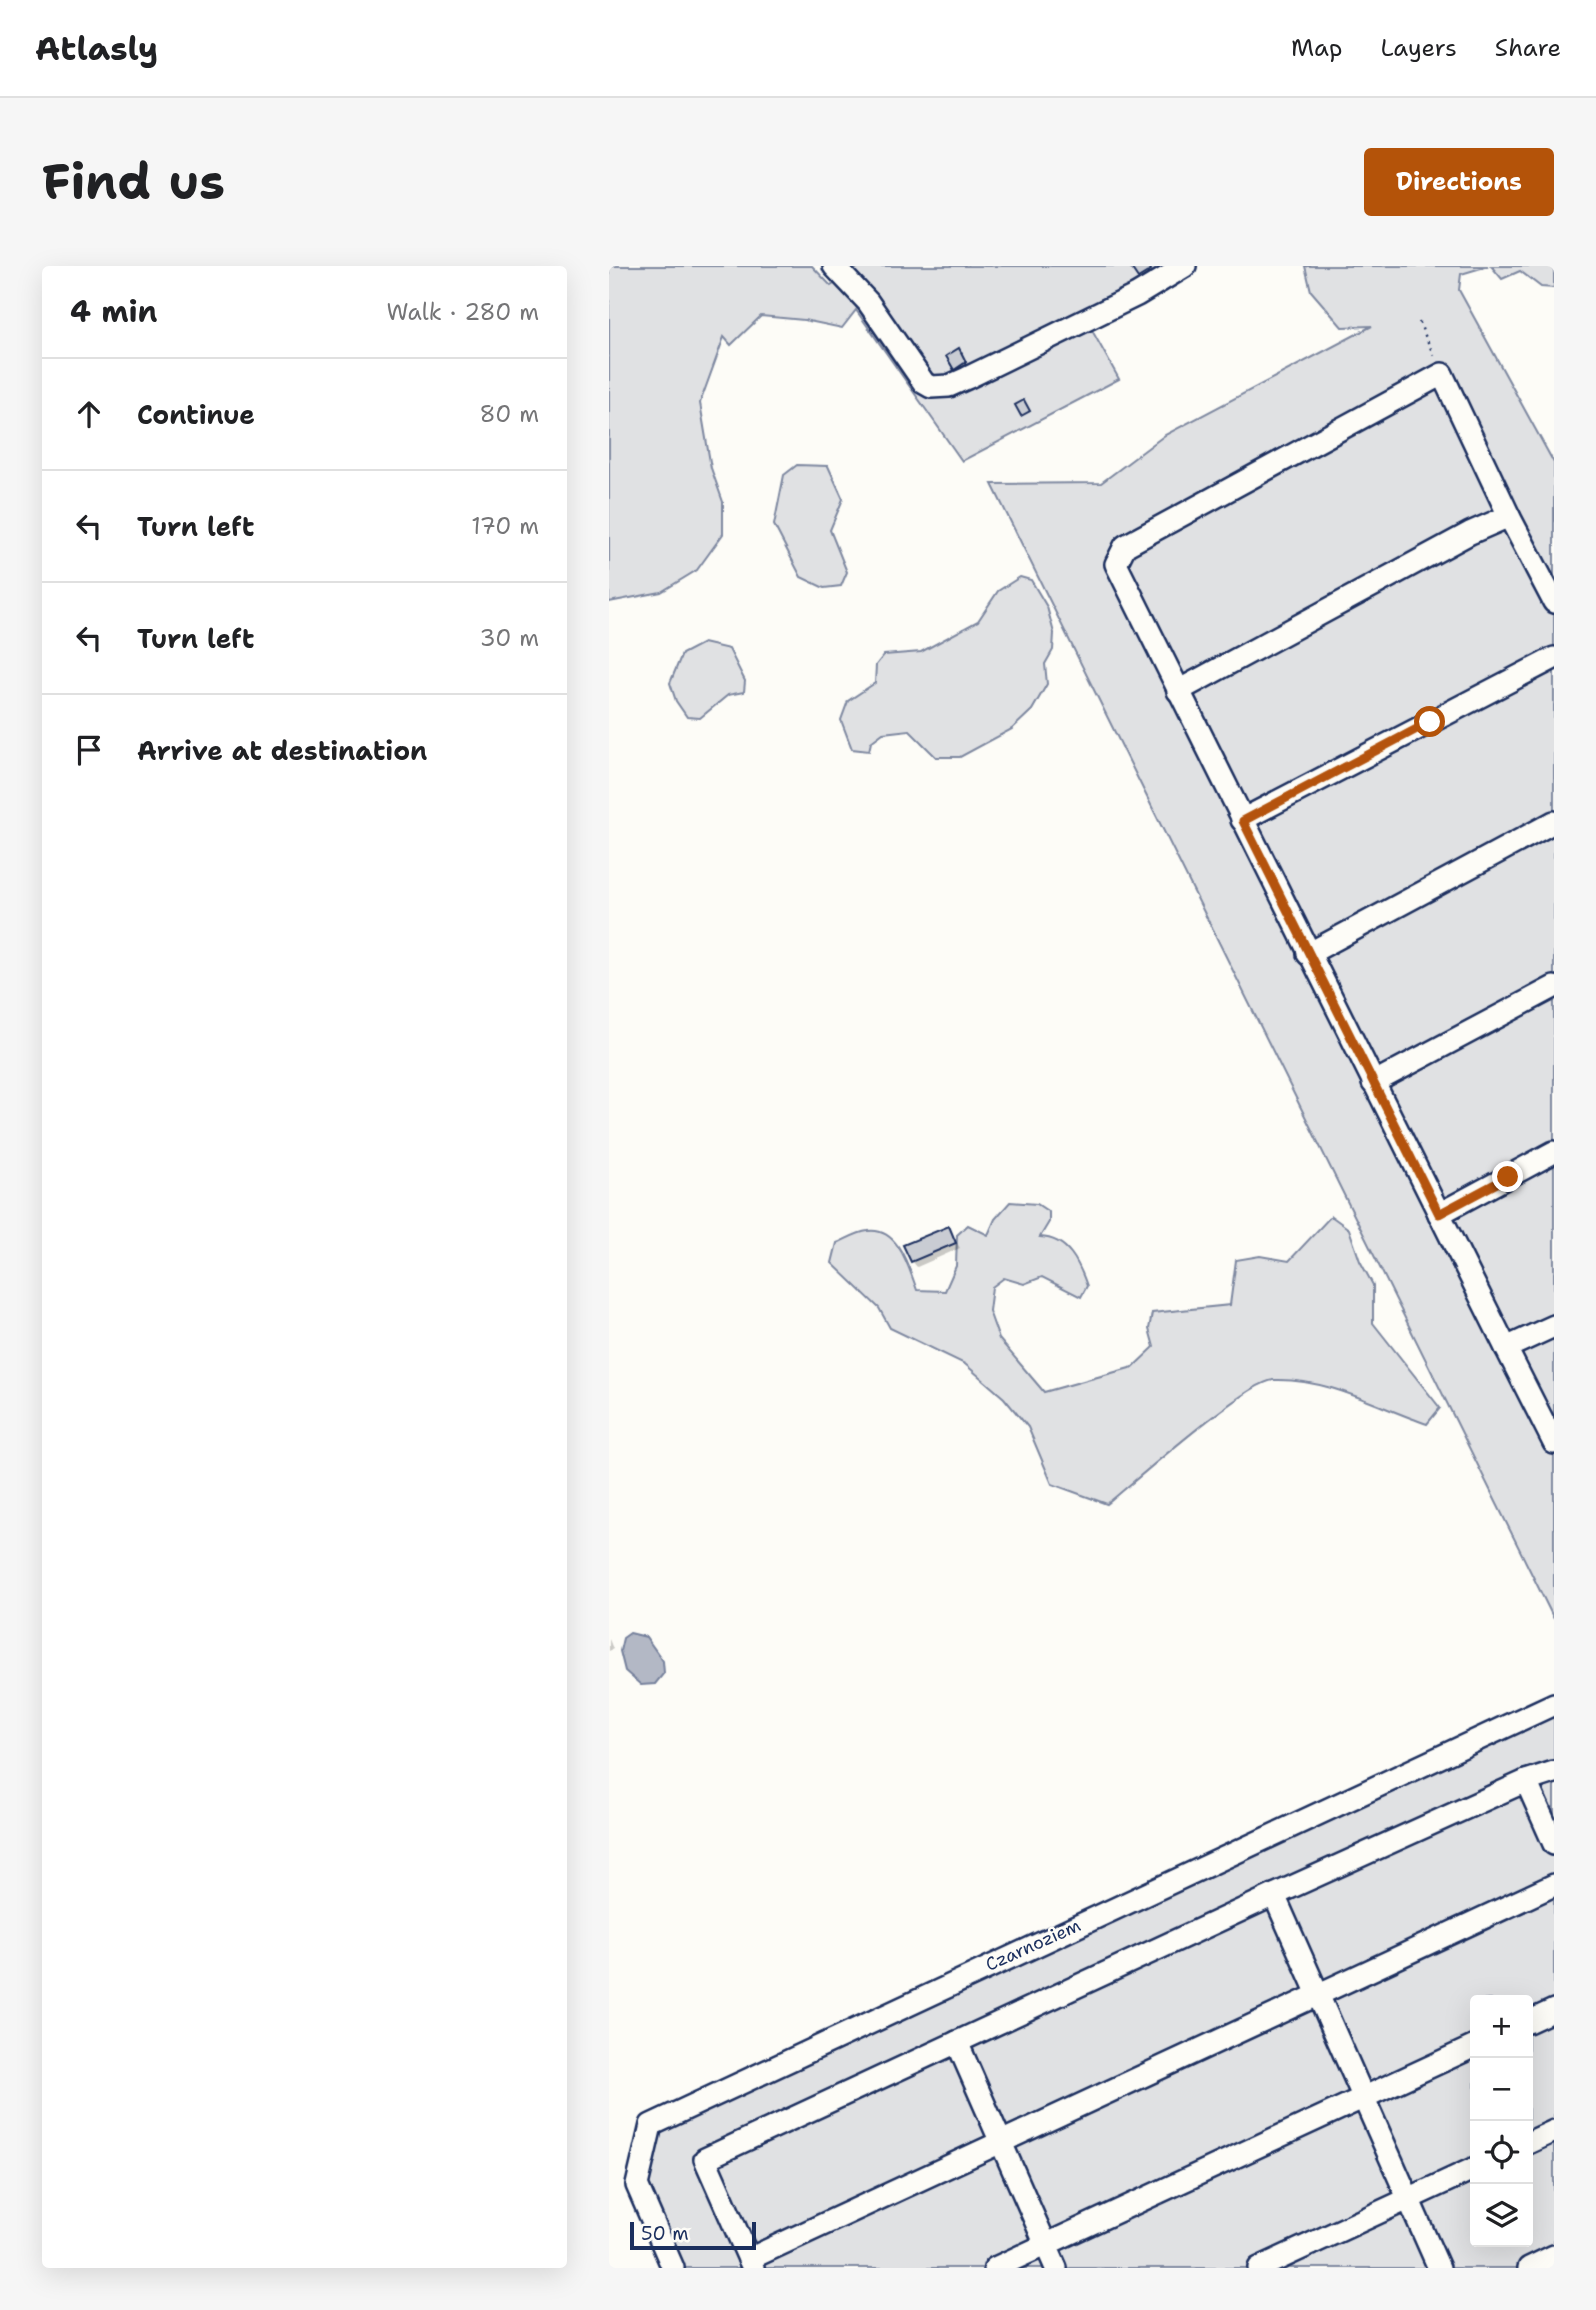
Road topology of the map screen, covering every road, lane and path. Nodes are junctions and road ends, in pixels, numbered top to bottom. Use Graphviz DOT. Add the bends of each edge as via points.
graph roads {
  1 [pos="834,266"];
  2 [pos="1185,266"];
  3 [pos="1419,322"];
  4 [pos="1442,374"];
  5 [pos="1509,516"];
  6 [pos="1554,602"];
  7 [pos="1554,658"];
  8 [pos="1178,691"];
  9 [pos="1243,821"];
  10 [pos="1554,822"];
  11 [pos="1308,954"];
  12 [pos="1554,987"];
  13 [pos="1373,1083"];
  14 [pos="1554,1152"];
  15 [pos="1439,1214"];
  16 [pos="1554,1326"];
  17 [pos="1506,1348"];
  18 [pos="1554,1443"];
  19 [pos="1554,1704"];
  20 [pos="1554,1772"];
  21 [pos="1527,1781"];
  22 [pos="1554,1844"];
  23 [pos="1554,1885"];
  24 [pos="1274,1895"];
  25 [pos="1318,1996"];
  26 [pos="1554,2010"];
  27 [pos="1533,2020"];
  28 [pos="957,2042"];
  29 [pos="1470,2048"];
  30 [pos="1363,2098"];
  31 [pos="1554,2131"];
  32 [pos="1533,2141"];
  33 [pos="1001,2143"];
  34 [pos="1470,2170"];
  35 [pos="1408,2199"];
  36 [pos="1046,2245"];
  37 [pos="1554,2256"];
  38 [pos="751,2263"];
  39 [pos="673,2268"];
  40 [pos="995,2268"];
  41 [pos="1056,2268"];
  42 [pos="1259,2268"];
  43 [pos="1439,2268"];
  44 [pos="1529,2268"];
  1 -- 2 [label="street" via="868,302 924,383 938,387 949,387 1090,319"];
  3 -- 4 [label="path"];
  4 -- 5 [label="street"];
  4 -- 8 [label="street" via="1119,552 1116,564"];
  5 -- 6 [label="street"];
  5 -- 8 [label="street"];
  7 -- 9 [label="street"];
  8 -- 9 [label="street"];
  9 -- 11 [label="street"];
  10 -- 11 [label="street"];
  11 -- 13 [label="street"];
  12 -- 13 [label="street"];
  13 -- 15 [label="street"];
  14 -- 15 [label="street"];
  15 -- 17 [label="street"];
  16 -- 17 [label="street"];
  17 -- 18 [label="street"];
  19 -- 39 [label="street, Czarnoziem" via="652,2125 637,2185"];
  20 -- 21 [label="street"];
  21 -- 22 [label="street"];
  21 -- 24 [label="street"];
  23 -- 25 [label="street"];
  24 -- 25 [label="street"];
  24 -- 28 [label="street"];
  25 -- 30 [label="street"];
  25 -- 33 [label="street"];
  26 -- 27 [label="street"];
  28 -- 33 [label="street"];
  28 -- 38 [label="street" via="705,2159"];
  29 -- 30 [label="street"];
  30 -- 35 [label="street"];
  30 -- 36 [label="street"];
  31 -- 32 [label="street"];
  33 -- 36 [label="street"];
  33 -- 38 [label="street"];
  34 -- 35 [label="street"];
  35 -- 42 [label="street"];
  35 -- 43 [label="street"];
  36 -- 40 [label="street"];
  36 -- 41 [label="street"];
  37 -- 44 [label="street"];
}
